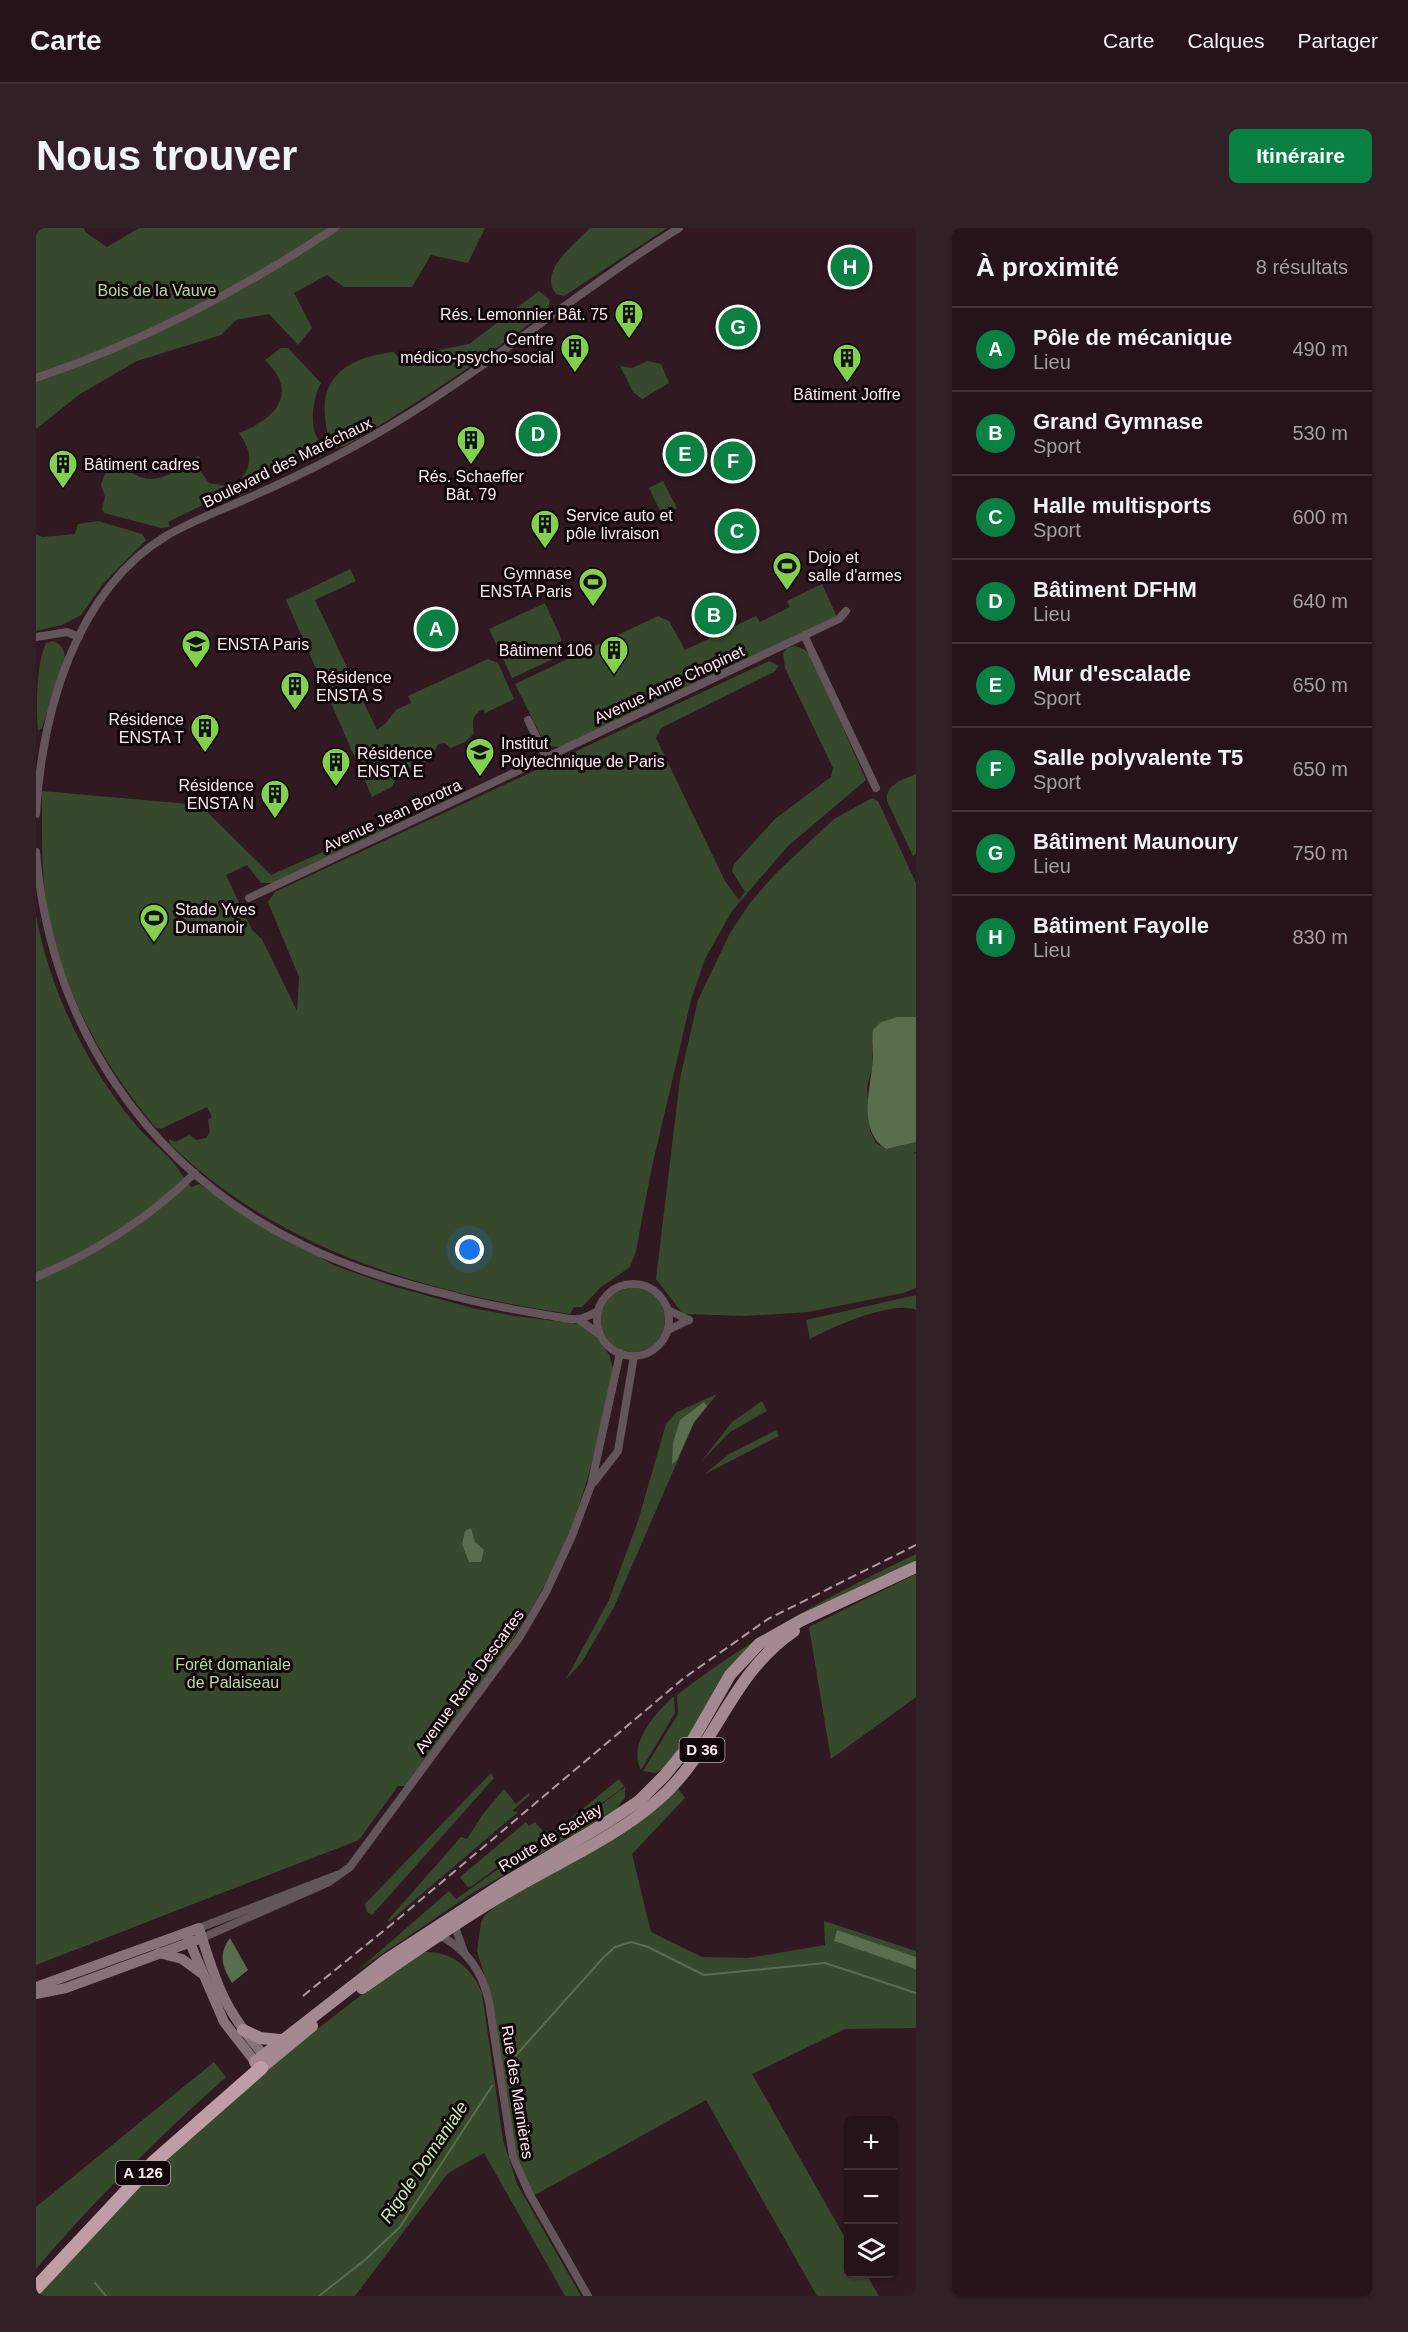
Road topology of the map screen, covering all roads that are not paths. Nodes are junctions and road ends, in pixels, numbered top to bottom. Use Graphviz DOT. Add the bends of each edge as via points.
graph roads {
  1 [pos="335,228"];
  2 [pos="679,228"];
  3 [pos="36,378"];
  4 [pos="846,611"];
  5 [pos="804,635"];
  6 [pos="36,637"];
  7 [pos="79,637"];
  8 [pos="528,720"];
  9 [pos="546,757"];
  10 [pos="876,788"];
  11 [pos="36,814"];
  12 [pos="36,852"];
  13 [pos="249,898"];
  14 [pos="195,1173"];
  15 [pos="36,1277"];
  16 [pos="668,1310"];
  17 [pos="598,1311"];
  18 [pos="578,1319"];
  19 [pos="668,1330"];
  20 [pos="600,1335"];
  21 [pos="620,1353"];
  22 [pos="634,1356"];
  23 [pos="591,1485"];
  24 [pos="916,1567"];
  25 [pos="453,1921"];
  26 [pos="200,1933"];
  27 [pos="435,1933"];
  28 [pos="188,1938"];
  29 [pos="159,1953"];
  30 [pos="465,1953"];
  31 [pos="201,1973"];
  32 [pos="36,1987"];
  33 [pos="36,1994"];
  34 [pos="243,2030"];
  35 [pos="280,2040"];
  36 [pos="262,2062"];
  37 [pos="36,2275"];
  38 [pos="36,2288"];
  39 [pos="588,2296"];
  1 -- 3 [label="street" via="158,331"];
  2 -- 7 [label="street, Boulevard des Maréchaux" via="389,427 165,537 116,580"];
  4 -- 5 [label="street" via="839,619"];
  5 -- 9 [label="street, Avenue Anne Chopinet"];
  5 -- 10 [label="street"];
  6 -- 7 [label="street" via="67,632"];
  7 -- 11 [label="street, Boulevard des Maréchaux" via="45,736"];
  8 -- 9 [label="street"];
  9 -- 13 [label="street, Avenue Jean Borotra"];
  12 -- 14 [label="street" via="44,914 56,962 87,1039 154,1135"];
  14 -- 15 [label="street" via="120,1234 92,1252"];
  14 -- 18 [label="street" via="243,1211 352,1266 483,1304"];
  16 -- 17 [label="street" via="655,1291 631,1284 614,1289"];
  16 -- 19 [label="street"];
  16 -- 19 [label="street" via="689,1320"];
  17 -- 18 [label="street"];
  17 -- 20 [label="street"];
  18 -- 20 [label="street"];
  19 -- 22 [label="street" via="655,1349"];
  20 -- 21 [label="street"];
  21 -- 22 [label="street"];
  21 -- 23 [label="street, Avenue René Descartes"];
  22 -- 23 [label="street, Avenue René Descartes" via="618,1451"];
  23 -- 26 [label="street, Avenue René Descartes" via="572,1536 531,1620 357,1860 341,1874 324,1877"];
  24 -- 25 [label="main road, Route de Saclay / D 36" via="817,1615 782,1640 744,1678 702,1750 660,1799 621,1827"];
  25 -- 27 [label="main road, Route de Saclay / D 36"];
  25 -- 30 [label="street, Rue des Marnières"];
  26 -- 28 [label="main road"];
  26 -- 34 [label="main road" via="224,2002"];
  27 -- 30 [label="street, Rue des Marnières"];
  27 -- 35 [label="main road, Route de Saclay / D 36" via="386,1960"];
  27 -- 36 [label="main road, Route de Saclay / D 36"];
  28 -- 29 [label="main road"];
  28 -- 31 [label="main road"];
  28 -- 32 [label="main road"];
  29 -- 31 [label="main road" via="182,1959"];
  29 -- 33 [label="main road" via="66,1988"];
  30 -- 39 [label="street, Rue des Marnières" via="487,1993 513,2157 529,2193"];
  31 -- 36 [label="main road" via="224,2022"];
  34 -- 35 [label="main road" via="260,2038"];
  34 -- 36 [label="main road"];
  35 -- 36 [label="main road, Route de Saclay / D 36"];
  36 -- 37 [label="highway, A 126" via="179,2127"];
  36 -- 38 [label="highway, A 126" via="154,2162"];
}
